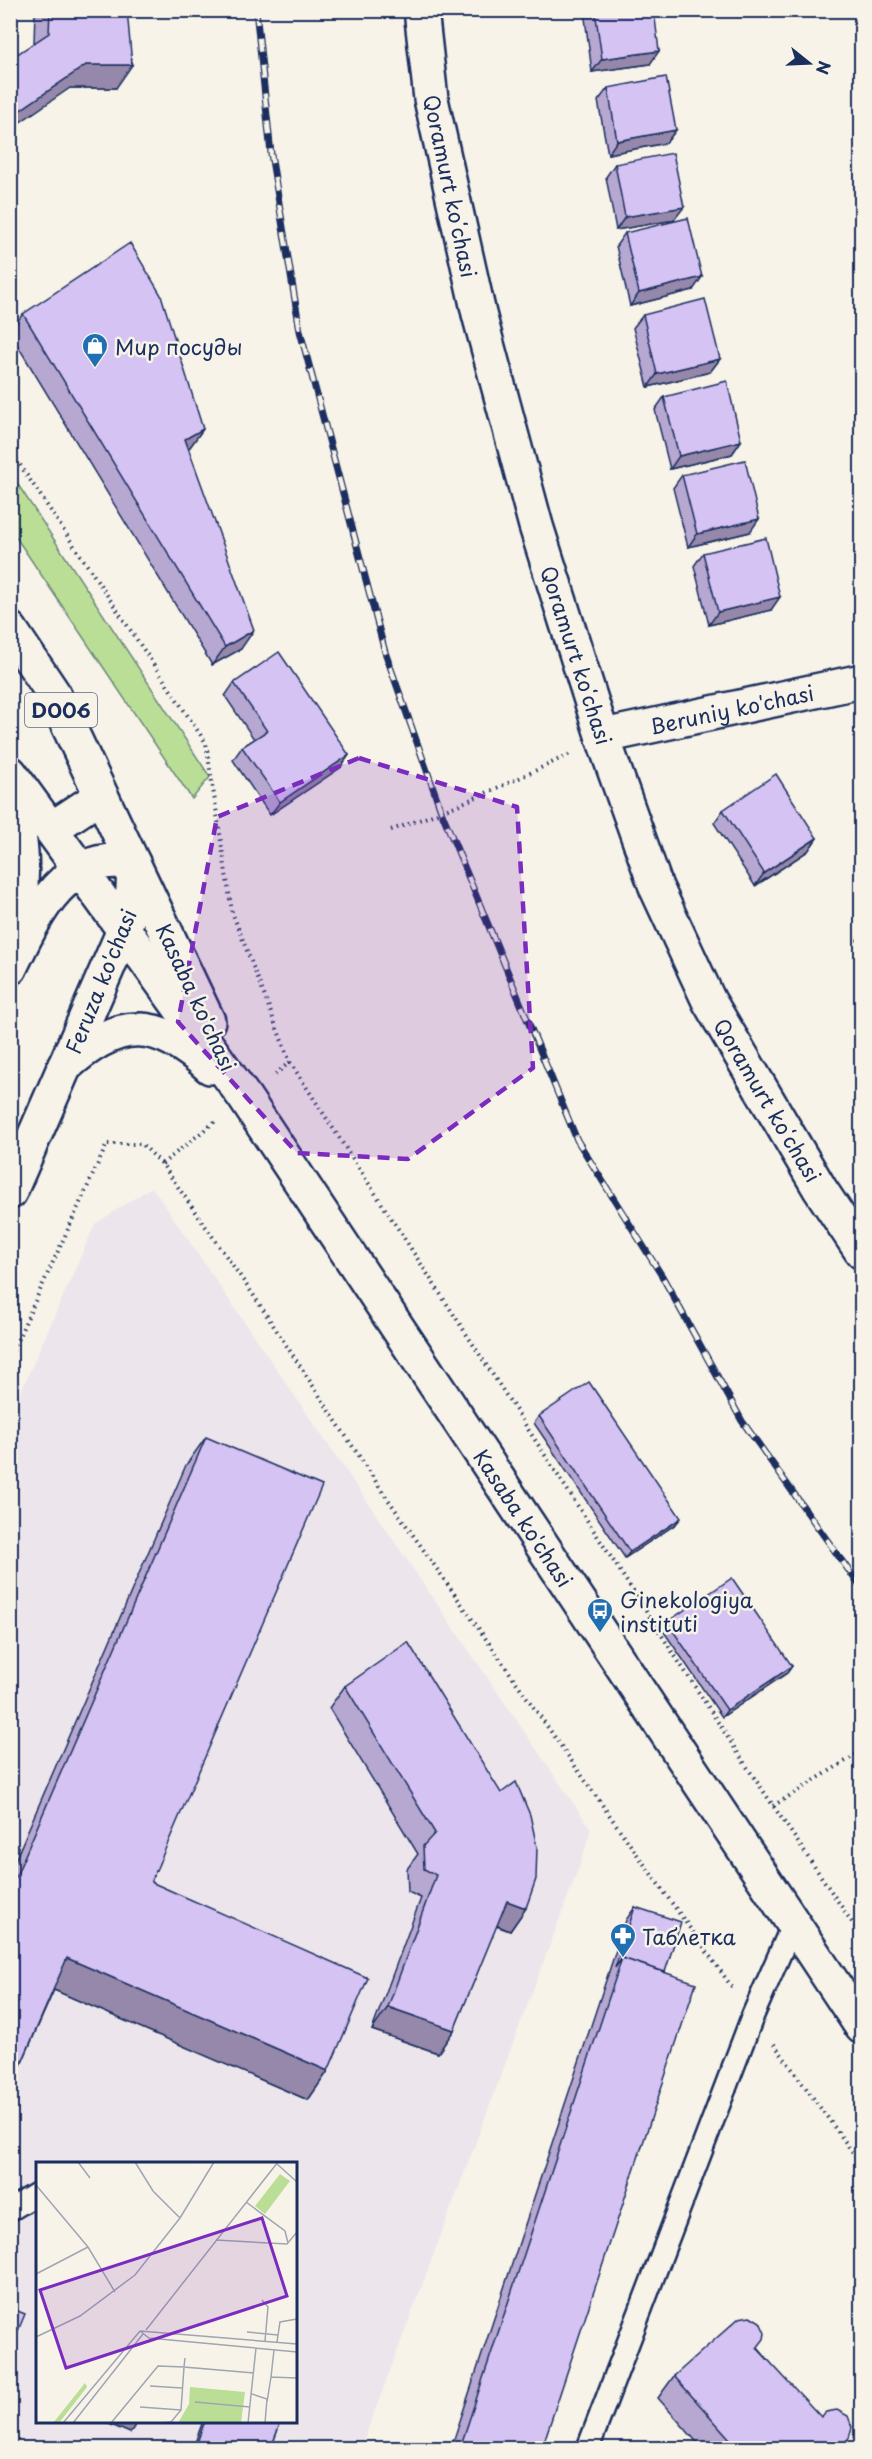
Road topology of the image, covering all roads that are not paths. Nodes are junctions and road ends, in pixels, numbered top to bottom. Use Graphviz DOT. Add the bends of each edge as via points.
graph roads {
  1 [pos="421,10"];
  2 [pos="434,10"];
  3 [pos="10,629"];
  4 [pos="861,681"];
  5 [pos="610,735"];
  6 [pos="10,773"];
  7 [pos="101,796"];
  8 [pos="10,801"];
  9 [pos="51,829"];
  10 [pos="133,863"];
  11 [pos="80,869"];
  12 [pos="124,930"];
  13 [pos="10,947"];
  14 [pos="10,968"];
  15 [pos="64,1067"];
  16 [pos="245,1098"];
  17 [pos="10,1192"];
  18 [pos="861,1219"];
  19 [pos="861,1252"];
  20 [pos="793,1924"];
  21 [pos="861,2027"];
  22 [pos="36,2194"];
  23 [pos="10,2210"];
  24 [pos="588,2448"];
  1 -- 5 [label="main road, Qoramurt koʻchasi" via="431,99 479,314 536,526"];
  2 -- 5 [label="main road, Qoramurt koʻchasi" via="443,77 494,312"];
  3 -- 7 [label="main road, D006" via="53,693"];
  4 -- 5 [label="main road, Beruniy ko'chasi"];
  5 -- 18 [label="main road, Qoramurt koʻchasi" via="723,990"];
  5 -- 19 [label="main road, Qoramurt koʻchasi" via="656,887 709,1001"];
  6 -- 9 [label="main road, Kasaba ko'chasi"];
  7 -- 9 [label="main road"];
  7 -- 10 [label="main road, D006"];
  8 -- 13 [label="main road" via="22,870"];
  9 -- 11 [label="main road, Kasaba ko'chasi"];
  10 -- 11 [label="main road" via="107,861"];
  10 -- 12 [label="main road, Feruza ko'chasi" via="133,898"];
  10 -- 16 [label="main road, Kasaba ko'chasi"];
  11 -- 12 [label="main road, Kasaba ko'chasi"];
  11 -- 14 [label="main road" via="47,900"];
  12 -- 15 [label="main road, Feruza ko'chasi"];
  12 -- 16 [label="main road, Kasaba ko'chasi"];
  15 -- 16 [label="main road" via="87,1046 110,1034 130,1029 155,1032 198,1055"];
  15 -- 17 [label="main road, Feruza ko'chasi"];
  16 -- 20 [label="main road, Kasaba ko'chasi"];
  20 -- 21 [label="main road, Kasaba ko'chasi"];
  20 -- 24 [label="lane" via="753,2015"];
  22 -- 23 [label="lane"];
}
